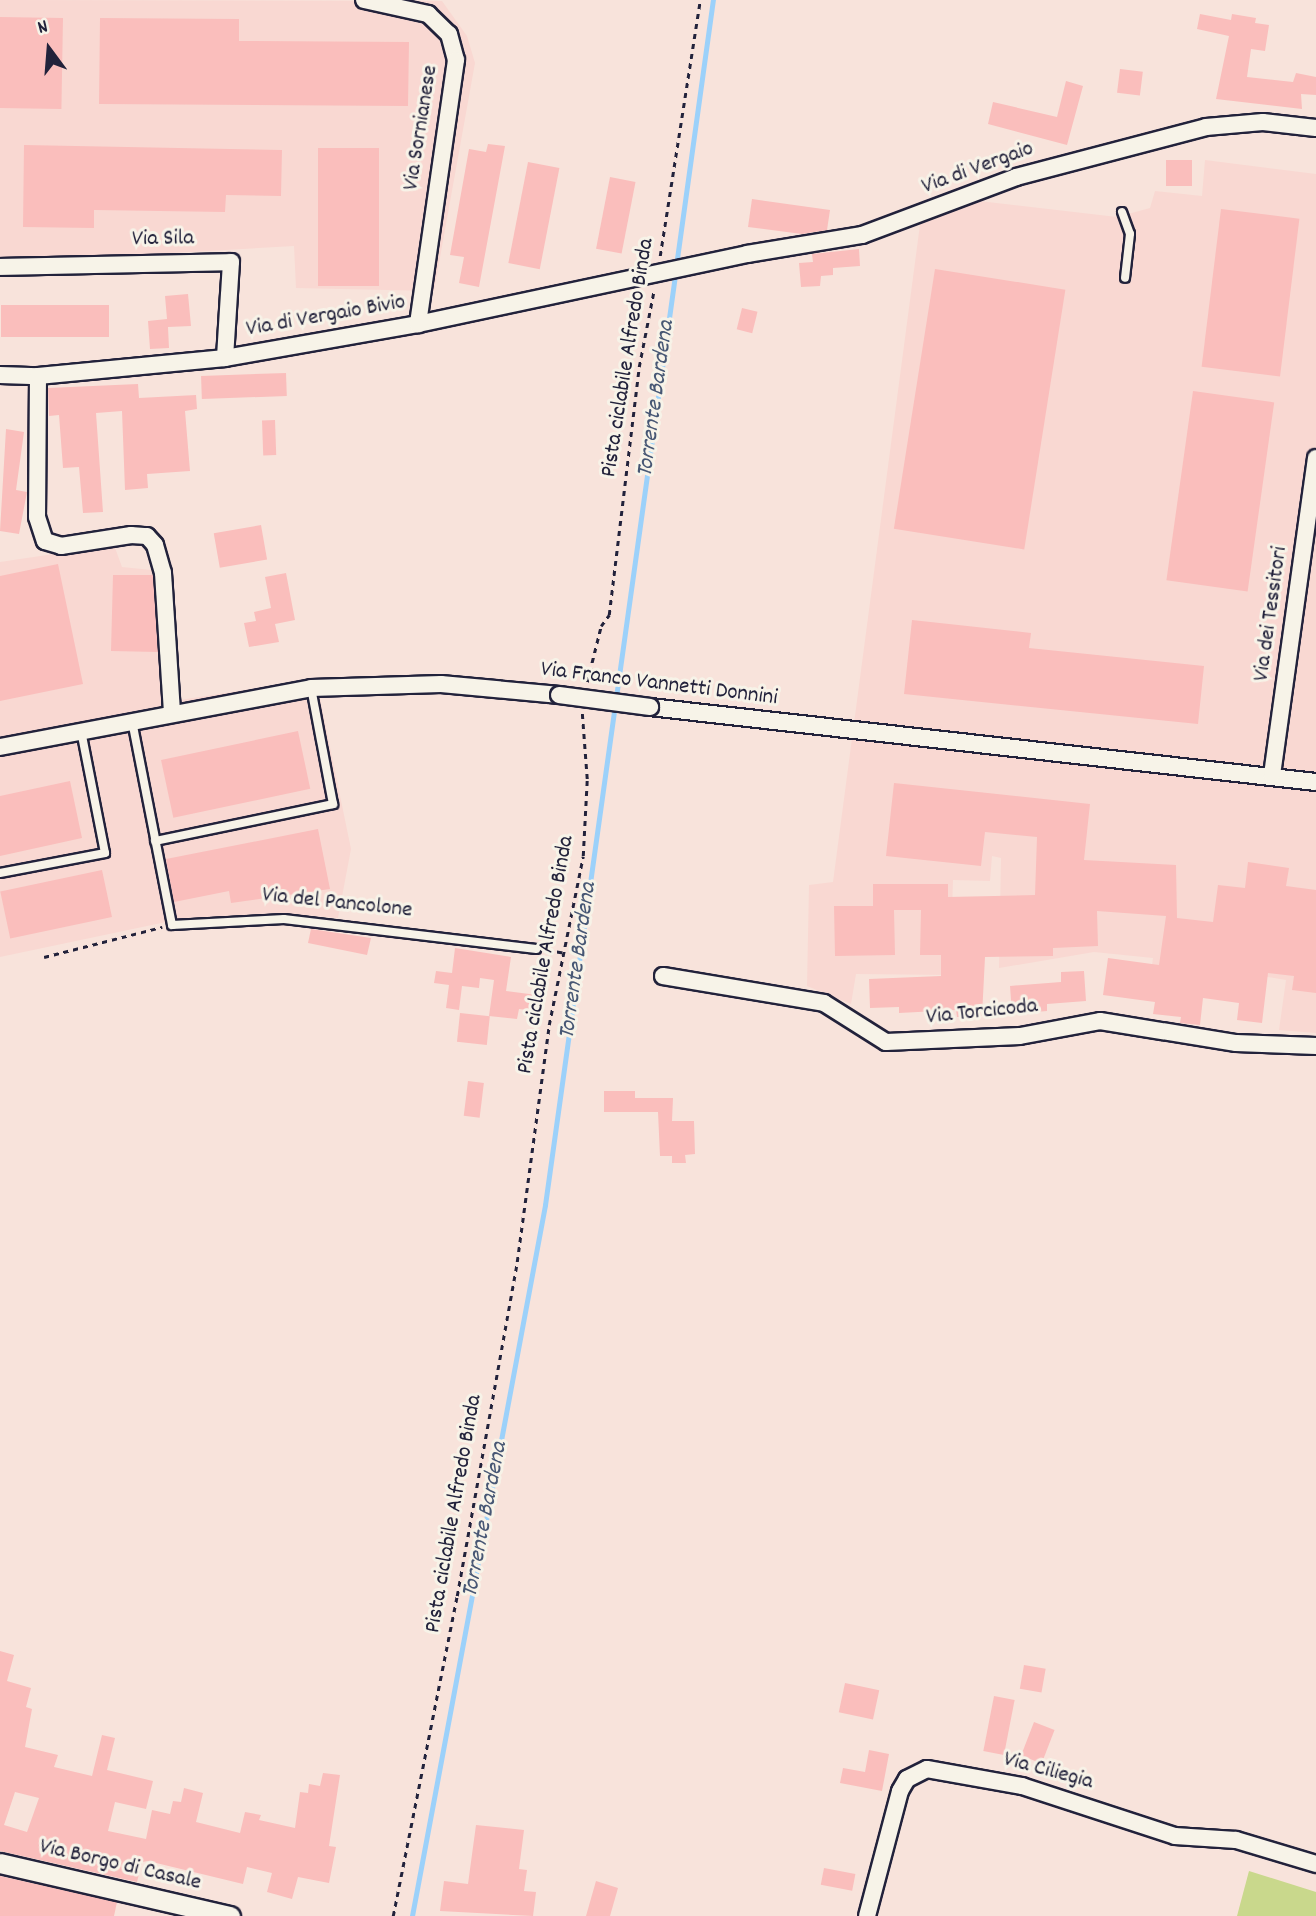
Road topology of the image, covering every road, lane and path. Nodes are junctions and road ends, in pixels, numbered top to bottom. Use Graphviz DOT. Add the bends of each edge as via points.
graph roads {
  1 [pos="364,0"];
  2 [pos="700,0"];
  3 [pos="1316,128"];
  4 [pos="1122,212"];
  5 [pos="0,267"];
  6 [pos="657,275"];
  7 [pos="1125,278"];
  8 [pos="418,324"];
  9 [pos="225,358"];
  10 [pos="0,375"];
  11 [pos="38,376"];
  12 [pos="1316,458"];
  13 [pos="311,688"];
  14 [pos="586,691"];
  15 [pos="584,703"];
  16 [pos="172,713"];
  17 [pos="132,721"];
  18 [pos="81,731"];
  19 [pos="0,747"];
  20 [pos="1272,775"];
  21 [pos="1316,782"];
  22 [pos="155,841"];
  23 [pos="0,873"];
  24 [pos="172,925"];
  25 [pos="536,949"];
  26 [pos="565,953"];
  27 [pos="44,957"];
  28 [pos="663,976"];
  29 [pos="1316,1046"];
  30 [pos="0,1863"];
  31 [pos="1316,1864"];
  32 [pos="230,1916"];
  33 [pos="393,1916"];
  34 [pos="867,1916"];
  1 -- 8 [label="street, Via Sornianese" via="428,14 449,34 456,60"];
  2 -- 6 [label="path, Pista ciclabile Alfredo Binda"];
  3 -- 6 [label="street, Via di Vergaio" via="1263,122 1206,127 1016,177 862,236"];
  4 -- 7 [label="lane" via="1130,233"];
  5 -- 9 [label="street, Via Sila" via="231,262"];
  6 -- 8 [label="street, Via di Vergaio Bivio"];
  6 -- 14 [label="path, Pista ciclabile Alfredo Binda" via="639,367 609,615 601,625"];
  8 -- 9 [label="street, Via di Vergaio Bivio"];
  9 -- 11 [label="street, Via di Vergaio Bivio"];
  10 -- 11 [label="street, Via di Vergaio Bivio"];
  11 -- 16 [label="street" via="37,517 45,541 61,546 131,535 148,536 155,545 163,573"];
  12 -- 20 [label="street, Via dei Tessitori"];
  13 -- 16 [label="street, Via Franco Vannetti Donnini"];
  13 -- 20 [label="street, Via Franco Vannetti Donnini, bridge" via="441,684"];
  13 -- 22 [label="lane" via="333,804"];
  15 -- 26 [label="path, Pista ciclabile Alfredo Binda" via="583,856"];
  16 -- 17 [label="street, Via Franco Vannetti Donnini"];
  17 -- 18 [label="street, Via Franco Vannetti Donnini"];
  17 -- 22 [label="lane"];
  18 -- 19 [label="street, Via Franco Vannetti Donnini"];
  18 -- 23 [label="lane" via="105,853"];
  20 -- 21 [label="street, Via Franco Vannetti Donnini"];
  22 -- 24 [label="lane"];
  24 -- 25 [label="lane, Via del Pancolone" via="284,919"];
  24 -- 27 [label="path"];
  25 -- 26 [label="path"];
  26 -- 33 [label="path, Pista ciclabile Alfredo Binda" via="549,1025 517,1262"];
  28 -- 29 [label="street, Via Torcicoda" via="824,1003 886,1042 1020,1036 1100,1021 1236,1043"];
  30 -- 32 [label="street, Via Borgo di Casale"];
  31 -- 34 [label="street, Via Ciliegia" via="1236,1840 1175,1836 1022,1786 927,1769 915,1772 900,1791"];
}
